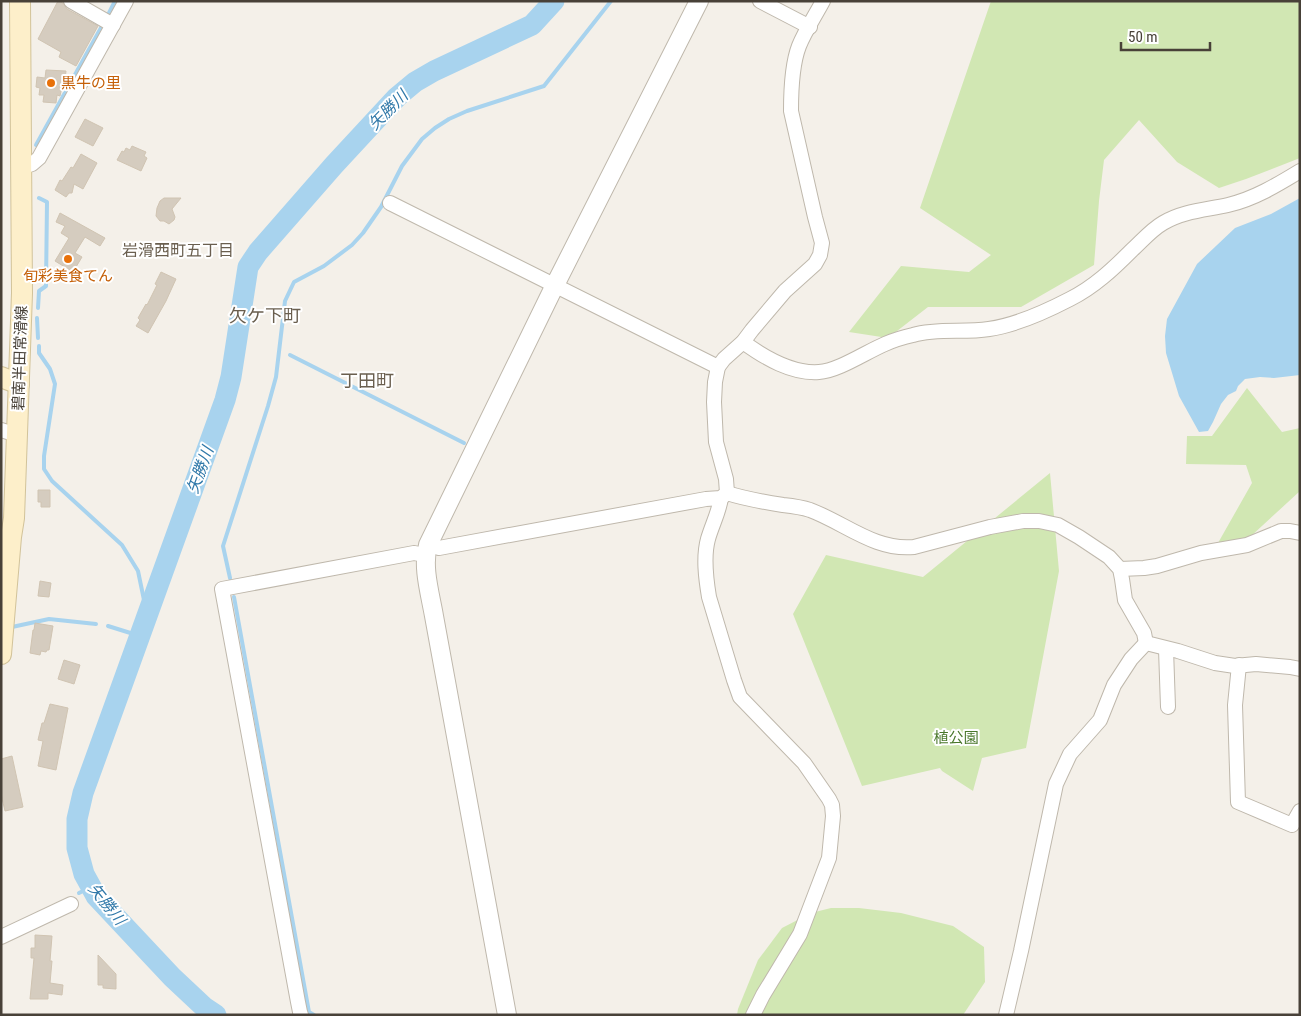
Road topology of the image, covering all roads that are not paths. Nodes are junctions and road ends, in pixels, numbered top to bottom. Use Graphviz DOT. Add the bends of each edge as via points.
graph roads {
  1 [pos="20,1"];
  2 [pos="71,1"];
  3 [pos="126,1"];
  4 [pos="698,1"];
  5 [pos="760,1"];
  6 [pos="823,1"];
  7 [pos="113,25"];
  8 [pos="810,27"];
  9 [pos="20,168"];
  10 [pos="1300,171"];
  11 [pos="390,204"];
  12 [pos="555,285"];
  13 [pos="743,342"];
  14 [pos="718,367"];
  15 [pos="10,372"];
  16 [pos="9,433"];
  17 [pos="724,495"];
  18 [pos="7,525"];
  19 [pos="1300,533"];
  20 [pos="426,550"];
  21 [pos="1120,569"];
  22 [pos="2,643"];
  23 [pos="1146,643"];
  24 [pos="1166,649"];
  25 [pos="1239,665"];
  26 [pos="1300,668"];
  27 [pos="1168,707"];
  28 [pos="1300,811"];
  29 [pos="71,904"];
  30 [pos="1,937"];
  31 [pos="301,1015"];
  32 [pos="507,1015"];
  33 [pos="754,1015"];
  34 [pos="1006,1015"];
  1 -- 9 [label="main road, 碧南半田常滑線"];
  2 -- 7 [label="street"];
  3 -- 7 [label="street"];
  4 -- 12 [label="street"];
  5 -- 8 [label="street"];
  6 -- 8 [label="street"];
  7 -- 9 [label="street" via="38,158"];
  8 -- 13 [label="street" via="799,46 795,63 791,112 822,243 820,255"];
  9 -- 15 [label="main road, 碧南半田常滑線" via="22,293"];
  10 -- 13 [label="street" via="1253,198 1178,215 1162,223 1092,287 1009,325 915,334 886,343 837,368 820,372 786,366"];
  11 -- 12 [label="street"];
  12 -- 14 [label="street"];
  12 -- 20 [label="street"];
  13 -- 14 [label="street"];
  14 -- 17 [label="street" via="714,402 716,442 726,479"];
  15 -- 16 [label="main road, 碧南半田常滑線"];
  16 -- 18 [label="main road, 碧南半田常滑線"];
  17 -- 20 [label="street"];
  17 -- 21 [label="street" via="810,510 877,543 903,548 990,526 1039,521 1058,525 1079,537 1109,557"];
  17 -- 33 [label="street" via="708,540 707,585 734,680 740,696 804,763 829,799 833,816 829,858 812,906 800,934"];
  18 -- 22 [label="main road, 碧南半田常滑線"];
  19 -- 21 [label="street" via="1281,531 1247,545 1201,553 1157,566"];
  20 -- 31 [label="street" via="222,588"];
  20 -- 32 [label="street" via="426,571"];
  21 -- 23 [label="street" via="1125,600 1142,628"];
  23 -- 24 [label="street"];
  23 -- 34 [label="street" via="1114,685 1100,720 1070,754 1056,784"];
  24 -- 25 [label="street" via="1215,663"];
  24 -- 27 [label="street"];
  25 -- 26 [label="street"];
  25 -- 28 [label="street" via="1235,705 1238,802 1292,825"];
  29 -- 30 [label="street"];
}
